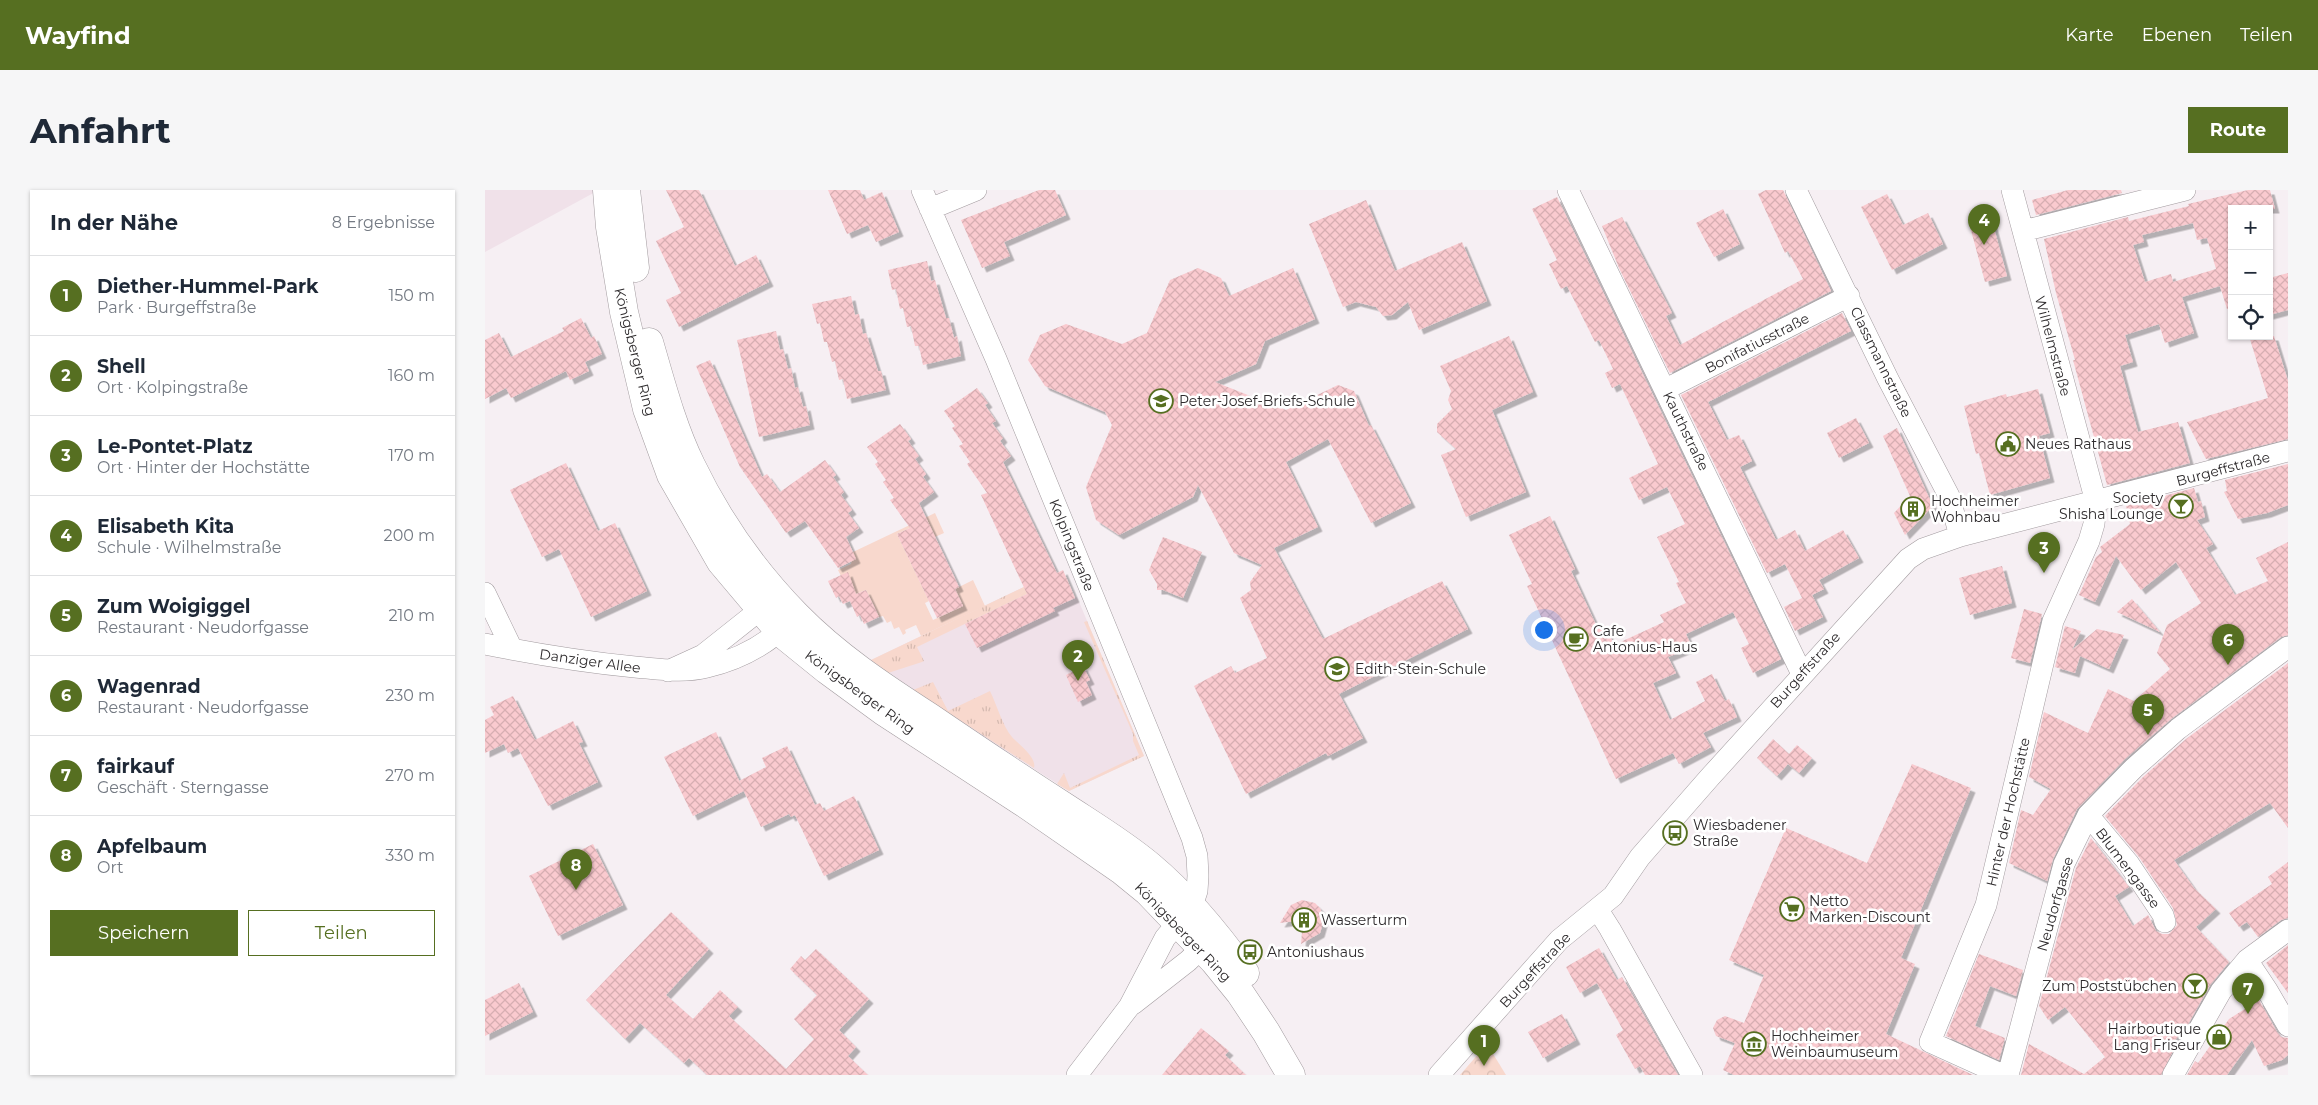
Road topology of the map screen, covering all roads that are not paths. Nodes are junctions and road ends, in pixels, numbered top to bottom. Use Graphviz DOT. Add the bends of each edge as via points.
graph roads {
  1 [pos="607,190"];
  2 [pos="626,190"];
  3 [pos="922,190"];
  4 [pos="976,190"];
  5 [pos="1568,190"];
  6 [pos="1797,190"];
  7 [pos="2011,190"];
  8 [pos="2185,190"];
  9 [pos="930,209"];
  10 [pos="2023,231"];
  11 [pos="1849,296"];
  12 [pos="1666,389"];
  13 [pos="2288,451"];
  14 [pos="2096,502"];
  15 [pos="1960,536"];
  16 [pos="485,593"];
  17 [pos="761,609"];
  18 [pos="788,624"];
  19 [pos="485,644"];
  20 [pos="512,649"];
  21 [pos="2286,653"];
  22 [pos="668,671"];
  23 [pos="1802,674"];
  24 [pos="2088,815"];
  25 [pos="1598,910"];
  26 [pos="1184,914"];
  27 [pos="2165,922"];
  28 [pos="2288,930"];
  29 [pos="1209,941"];
  30 [pos="2247,960"];
  31 [pos="1129,1007"];
  32 [pos="2288,1026"];
  33 [pos="1077,1075"];
  34 [pos="1291,1075"];
  35 [pos="1312,1075"];
  36 [pos="1439,1075"];
  37 [pos="1692,1075"];
  38 [pos="2003,1075"];
  39 [pos="2008,1075"];
  40 [pos="2173,1075"];
  1 -- 17 [label="main road, Königsberger Ring" via="615,261 631,348 647,409 671,475 721,562"];
  2 -- 18 [label="main road, Königsberger Ring" via="642,316 665,397 690,464 741,549 774,592"];
  3 -- 9 [label="street, Kolpingstraße"];
  4 -- 9 [label="street"];
  5 -- 12 [label="street, Kauthstraße"];
  6 -- 11 [label="street, Classmannstraße"];
  7 -- 10 [label="street, Wilhelmstraße"];
  8 -- 10 [label="street"];
  9 -- 26 [label="street, Kolpingstraße" via="996,359 1192,838 1197,856 1197,891"];
  10 -- 14 [label="street, Wilhelmstraße"];
  11 -- 12 [label="street, Bonifatiusstraße"];
  11 -- 15 [label="street, Classmannstraße" via="1949,496"];
  12 -- 23 [label="street, Kauthstraße"];
  13 -- 14 [label="street, Burgeffstraße"];
  14 -- 15 [label="street, Burgeffstraße"];
  14 -- 38 [label="street, Hinter der Hochstätte" via="2095,524 2089,541 2053,622 1986,905 1930,1042"];
  15 -- 23 [label="street, Burgeffstraße" via="1923,549 1908,559"];
  16 -- 20 [label="street"];
  17 -- 18 [label="main road, Königsberger Ring"];
  17 -- 22 [label="street" via="703,655"];
  18 -- 22 [label="street, Danziger Allee" via="744,655 706,668"];
  18 -- 26 [label="main road, Königsberger Ring" via="1149,865"];
  19 -- 20 [label="street, Danziger Allee"];
  20 -- 22 [label="street, Danziger Allee" via="581,662"];
  21 -- 24 [label="street, Neudorfgasse" via="2178,729"];
  23 -- 25 [label="street, Burgeffstraße" via="1640,857 1613,896"];
  24 -- 27 [label="street, Blumengasse" via="2129,864"];
  24 -- 39 [label="street, Neudorfgasse" via="2064,864"];
  25 -- 36 [label="street, Burgeffstraße" via="1559,940"];
  25 -- 37 [label="street"];
  26 -- 29 [label="main road, Königsberger Ring"];
  26 -- 31 [label="street" via="1165,938"];
  28 -- 30 [label="street"];
  29 -- 31 [label="street"];
  29 -- 34 [label="main road, Königsberger Ring"];
  29 -- 35 [label="main road, Königsberger Ring" via="1273,1011"];
  30 -- 32 [label="street"];
  30 -- 40 [label="street" via="2221,990"];
  31 -- 33 [label="street"];
}
